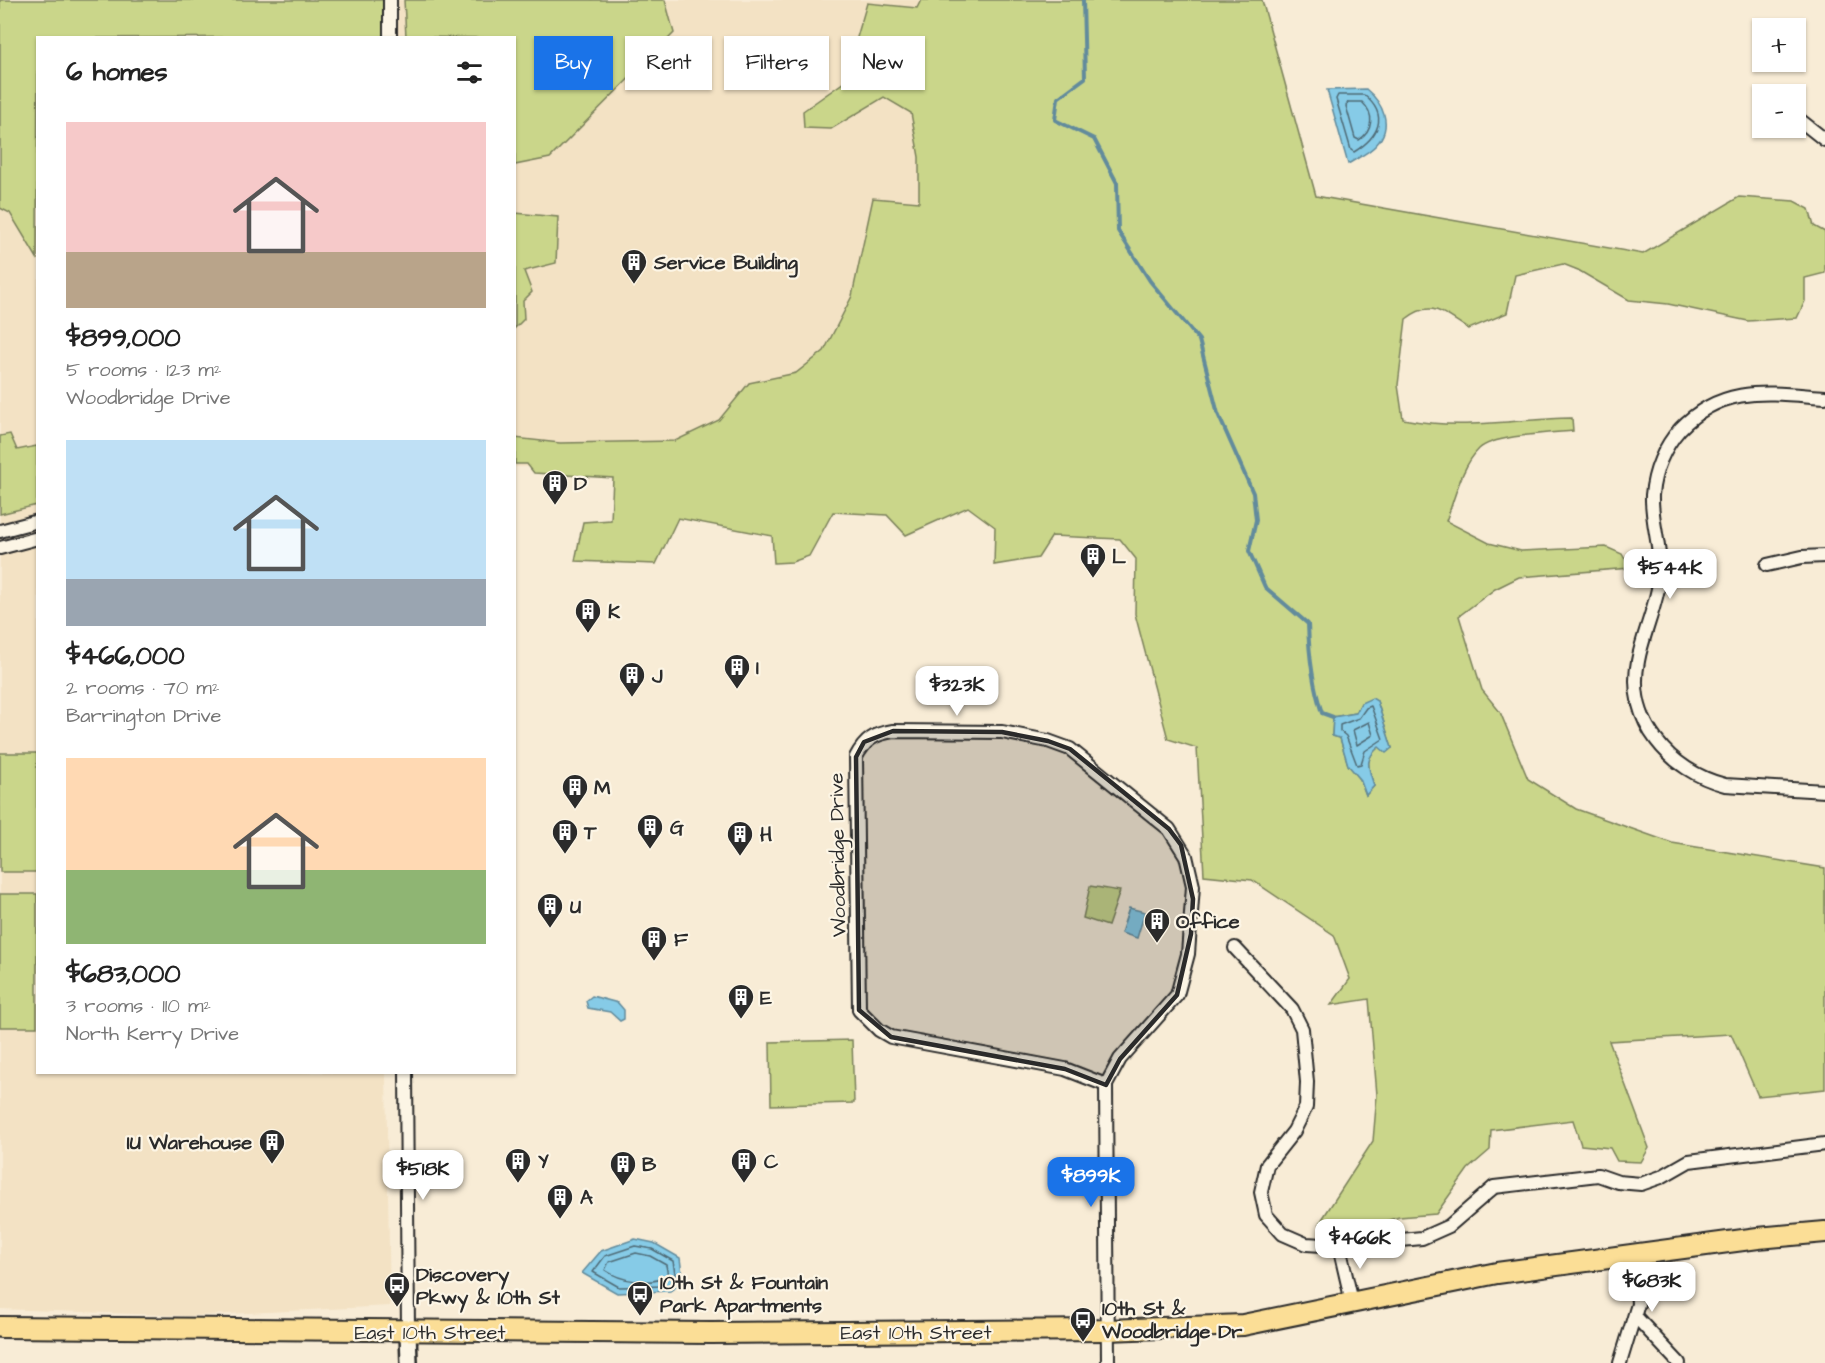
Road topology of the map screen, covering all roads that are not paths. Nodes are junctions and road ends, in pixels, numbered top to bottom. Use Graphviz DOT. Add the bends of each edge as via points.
graph roads {
  1 [pos="390,0"];
  2 [pos="390,36"];
  3 [pos="1806,125"];
  4 [pos="1825,140"];
  5 [pos="1825,397"];
  6 [pos="36,522"];
  7 [pos="0,531"];
  8 [pos="36,539"];
  9 [pos="0,548"];
  10 [pos="1825,556"];
  11 [pos="1767,565"];
  12 [pos="1825,791"];
  13 [pos="1235,948"];
  14 [pos="406,1074"];
  15 [pos="1106,1085"];
  16 [pos="1825,1144"];
  17 [pos="1825,1233"];
  18 [pos="1339,1246"];
  19 [pos="1635,1255"];
  20 [pos="1352,1302"];
  21 [pos="1636,1317"];
  22 [pos="0,1328"];
  23 [pos="1107,1330"];
  24 [pos="408,1331"];
  25 [pos="409,1363"];
  26 [pos="1108,1363"];
  27 [pos="1620,1363"];
  28 [pos="1679,1363"];
  1 -- 2 [label="street"];
  3 -- 4 [label="street"];
  5 -- 12 [label="street" via="1760,393 1729,398 1699,412 1668,445 1657,469 1652,496 1659,580 1636,680 1640,708 1652,735 1664,752 1685,769 1725,785"];
  6 -- 7 [label="street"];
  8 -- 9 [label="street"];
  10 -- 11 [label="street"];
  13 -- 18 [label="street" via="1292,1009 1302,1029 1306,1107 1294,1131 1267,1165 1262,1192 1266,1215 1283,1234 1306,1244"];
  14 -- 24 [label="street"];
  15 -- 15 [label="street, Woodbridge Drive" via="1120,1059 1177,995 1190,944 1193,899 1189,866 1181,845 1169,829 1070,749 1048,741 1002,732 893,731 864,742 856,757 860,1010 891,1037 1065,1069"];
  15 -- 23 [label="street, Woodbridge Drive"];
  16 -- 18 [label="street" via="1689,1161 1641,1184 1618,1182 1598,1174 1494,1187 1449,1226 1422,1238"];
  17 -- 19 [label="main road, East 10th Street"];
  18 -- 20 [label="street"];
  19 -- 20 [label="main road, East 10th Street" via="1474,1277"];
  19 -- 21 [label="street"];
  20 -- 23 [label="main road, East 10th Street" via="1243,1325"];
  21 -- 27 [label="street"];
  21 -- 28 [label="street"];
  22 -- 24 [label="main road, East 10th Street"];
  23 -- 24 [label="main road, East 10th Street" via="711,1334"];
  23 -- 26 [label="street, Woodbridge Drive"];
  24 -- 25 [label="street"];
}
